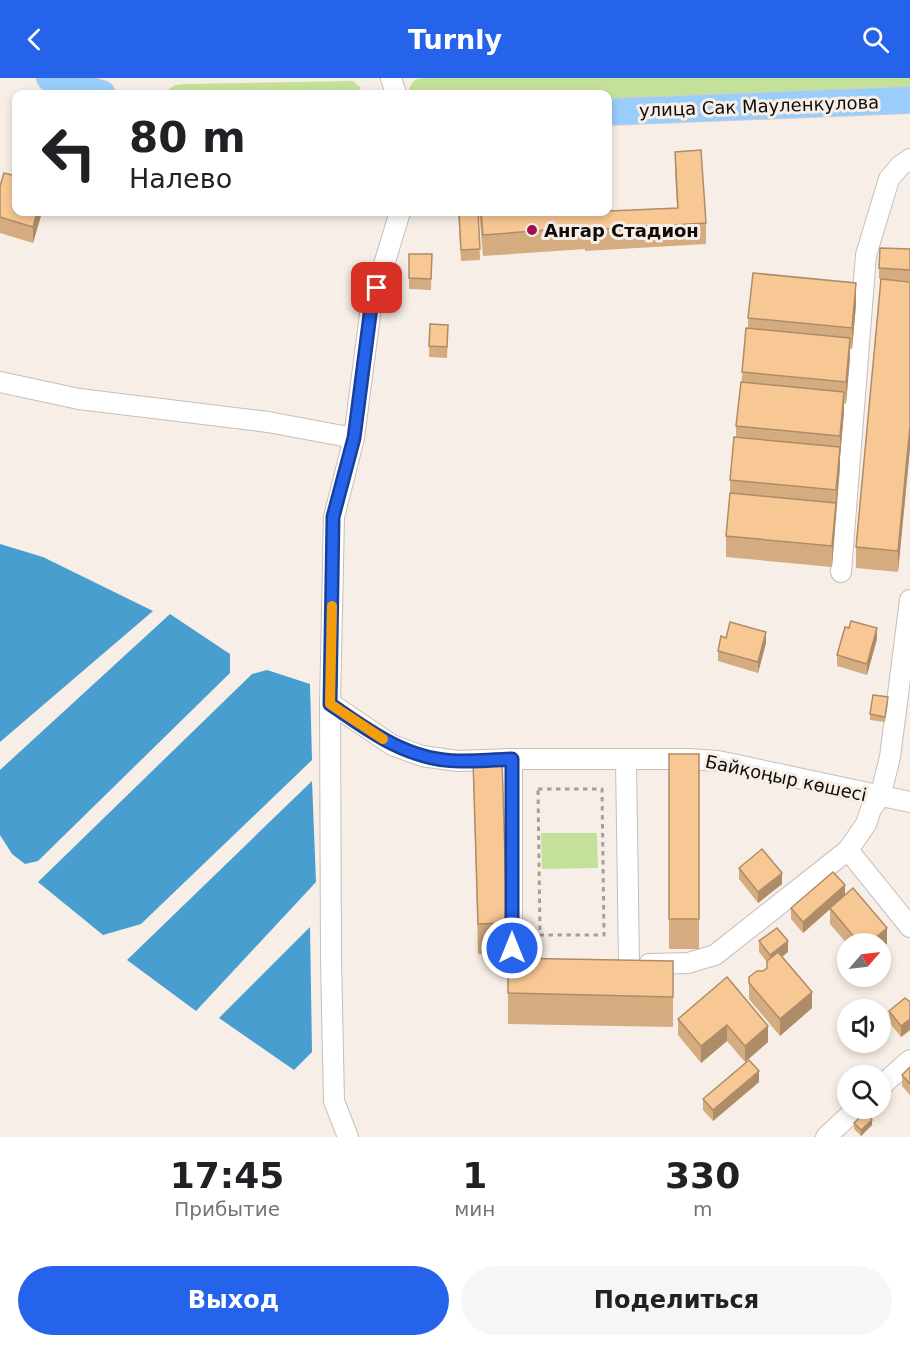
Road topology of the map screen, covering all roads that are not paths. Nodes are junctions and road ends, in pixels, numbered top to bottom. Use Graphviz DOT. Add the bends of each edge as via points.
graph roads {
  1 [pos="50,78"];
  2 [pos="89,90"];
  3 [pos="910,100"];
  4 [pos="612,112"];
  5 [pos="910,159"];
  6 [pos="399,216"];
  7 [pos="0,382"];
  8 [pos="354,438"];
  9 [pos="841,572"];
  10 [pos="910,600"];
  11 [pos="330,704"];
  12 [pos="512,759"];
  13 [pos="626,760"];
  14 [pos="880,797"];
  15 [pos="910,802"];
  16 [pos="848,850"];
  17 [pos="910,927"];
  18 [pos="555,964"];
  19 [pos="910,1060"];
  20 [pos="891,1077"];
  21 [pos="845,1119"];
  22 [pos="348,1137"];
  23 [pos="826,1137"];
  1 -- 2 [label="main road"];
  3 -- 4 [label="main road, улица Сак Мауленкулова"];
  5 -- 9 [label="street" via="889,179 866,255"];
  6 -- 8 [label="street" via="371,307"];
  7 -- 8 [label="street" via="79,399 268,422"];
  8 -- 11 [label="street" via="333,517"];
  10 -- 14 [label="street" via="890,758"];
  11 -- 12 [label="street, Байқоңыр көшесі" via="392,745 422,756 458,761"];
  11 -- 22 [label="street" via="334,1101"];
  12 -- 13 [label="street, Байқоңыр көшесі"];
  12 -- 18 [label="street" via="512,964"];
  13 -- 14 [label="street, Байқоңыр көшесі" via="718,761"];
  13 -- 16 [label="street" via="622,964 688,963 715,955"];
  14 -- 15 [label="street, Байқоңыр көшесі"];
  14 -- 16 [label="street"];
  16 -- 17 [label="street"];
  19 -- 20 [label="street"];
  21 -- 23 [label="street"];
}
